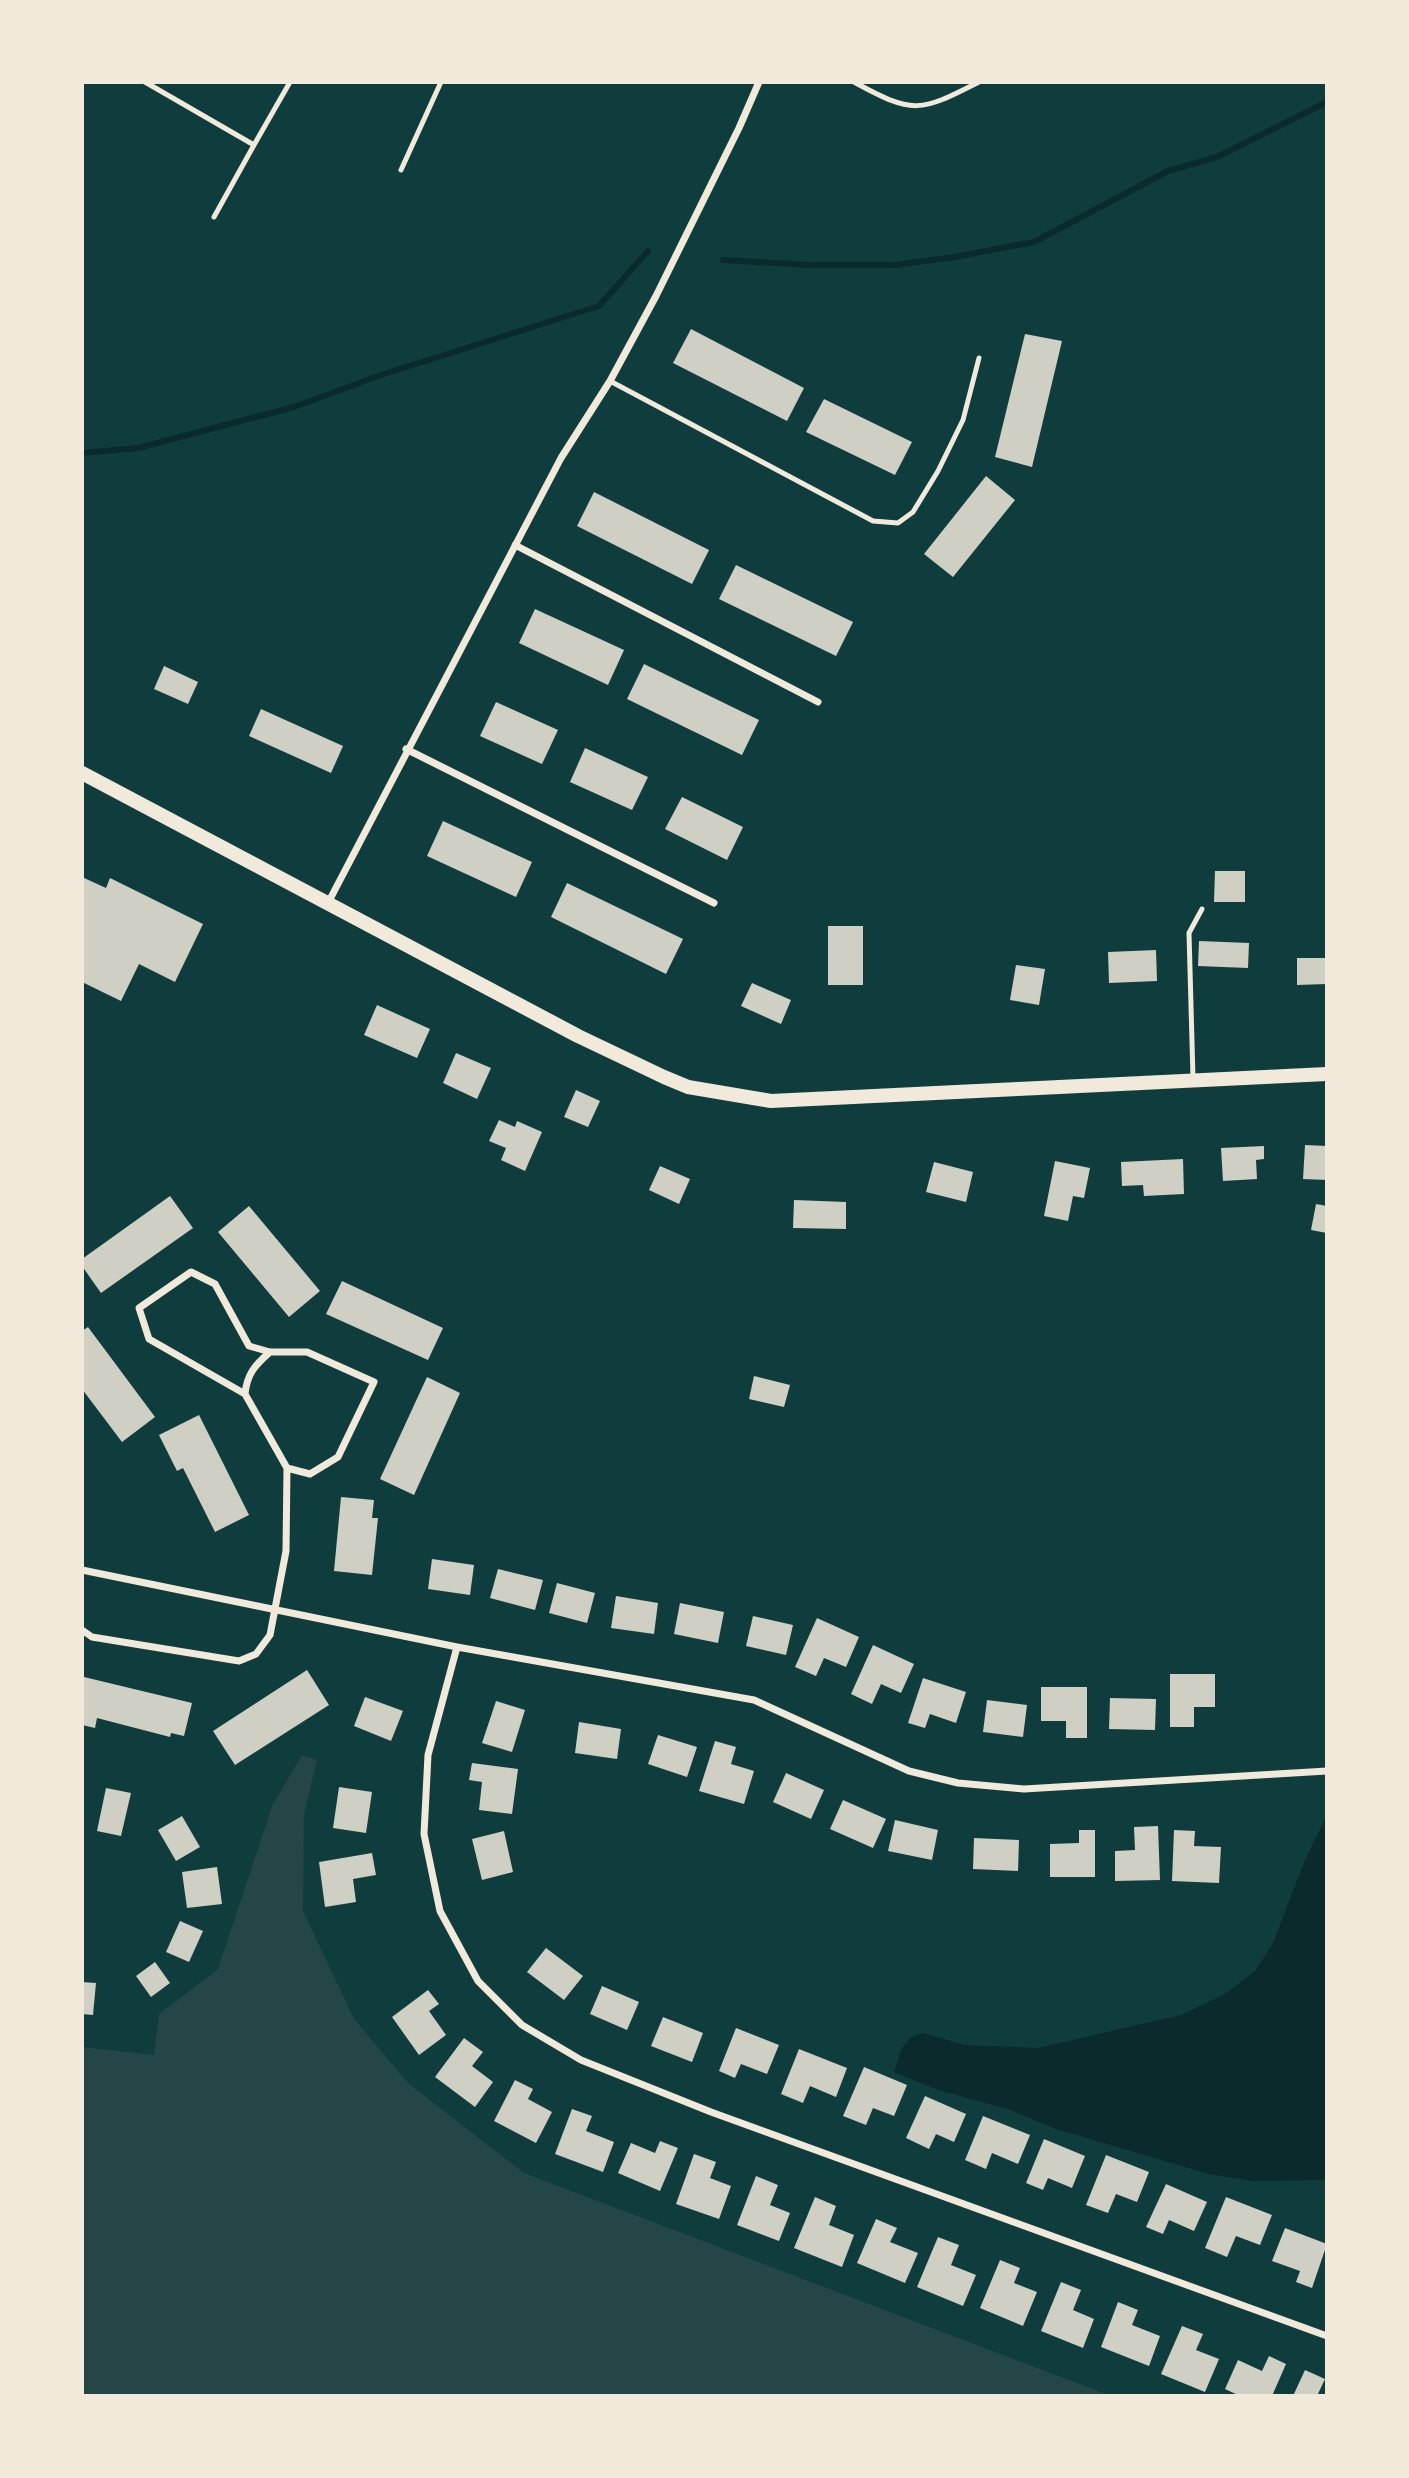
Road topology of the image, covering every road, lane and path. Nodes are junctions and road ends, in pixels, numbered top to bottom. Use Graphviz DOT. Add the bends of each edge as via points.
graph roads {
  1 [pos="145,82"];
  2 [pos="290,82"];
  3 [pos="441,82"];
  4 [pos="759,82"];
  5 [pos="854,82"];
  6 [pos="979,82"];
  7 [pos="254,145"];
  8 [pos="401,170"];
  9 [pos="214,217"];
  10 [pos="979,358"];
  11 [pos="610,381"];
  12 [pos="515,545"];
  13 [pos="818,702"];
  14 [pos="406,749"];
  15 [pos="82,773"];
  16 [pos="327,903"];
  17 [pos="714,903"];
  18 [pos="1202,909"];
  19 [pos="1327,1074"];
  20 [pos="1193,1081"];
  21 [pos="270,1352"];
  22 [pos="245,1394"];
  23 [pos="287,1468"];
  24 [pos="82,1570"];
  25 [pos="275,1609"];
  26 [pos="82,1630"];
  27 [pos="457,1647"];
  28 [pos="1327,1771"];
  29 [pos="1327,2336"];
  1 -- 7 [label="lane"];
  2 -- 7 [label="lane"];
  3 -- 8 [label="lane"];
  4 -- 11 [label="street" via="698,214"];
  5 -- 6 [label="lane" via="906,107 941,102"];
  7 -- 9 [label="lane"];
  10 -- 11 [label="lane" via="963,420 938,471 913,512 898,523 873,521"];
  11 -- 12 [label="street" via="561,458"];
  12 -- 13 [label="street"];
  12 -- 14 [label="street"];
  14 -- 16 [label="street"];
  14 -- 17 [label="street"];
  15 -- 16 [label="main road"];
  16 -- 20 [label="main road" via="578,1036 688,1087 771,1101"];
  18 -- 20 [label="lane" via="1189,933"];
  19 -- 20 [label="main road"];
  21 -- 22 [label="street" via="246,1379"];
  21 -- 22 [label="street" via="249,1346 215,1284 191,1272 139,1308 149,1339"];
  21 -- 23 [label="street" via="307,1352 374,1382 338,1457 310,1474"];
  22 -- 23 [label="street"];
  23 -- 25 [label="street" via="286,1551"];
  24 -- 25 [label="street"];
  25 -- 26 [label="street" via="270,1635 256,1654 239,1661 92,1637"];
  25 -- 27 [label="street"];
  27 -- 28 [label="street" via="754,1700 909,1771 958,1783 1024,1789"];
  27 -- 29 [label="street" via="428,1755 424,1834 440,1911 478,1981 522,2025 581,2060 711,2112"];
}
